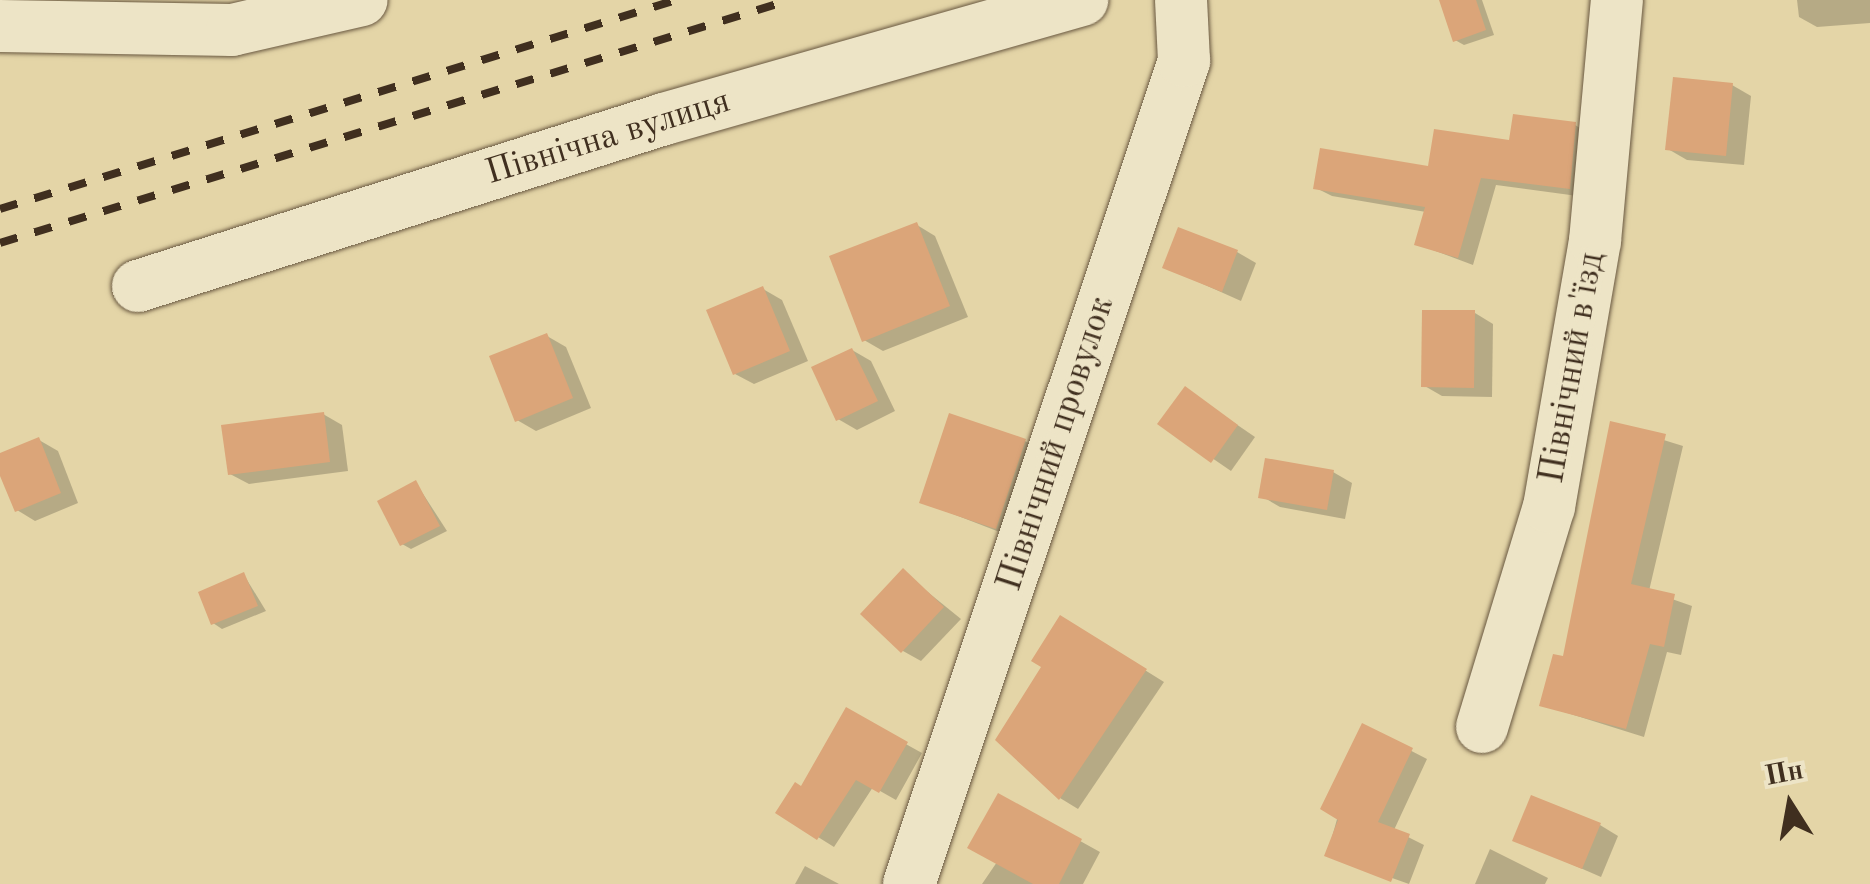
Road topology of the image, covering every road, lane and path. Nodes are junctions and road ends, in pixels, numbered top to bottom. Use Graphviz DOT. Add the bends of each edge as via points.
graph roads {
  1 [pos="362,0"];
  2 [pos="1082,0"];
  3 [pos="1181,0"];
  4 [pos="1617,0"];
  5 [pos="0,26"];
  6 [pos="138,286"];
  7 [pos="1482,727"];
  8 [pos="909,884"];
  1 -- 5 [label="street" via="232,30"];
  2 -- 6 [label="street, Північна вулиця" via="664,119"];
  3 -- 8 [label="street, Північний провулок" via="1184,61"];
  4 -- 7 [label="street, Північний в'їзд" via="1595,241 1549,507"];
}
